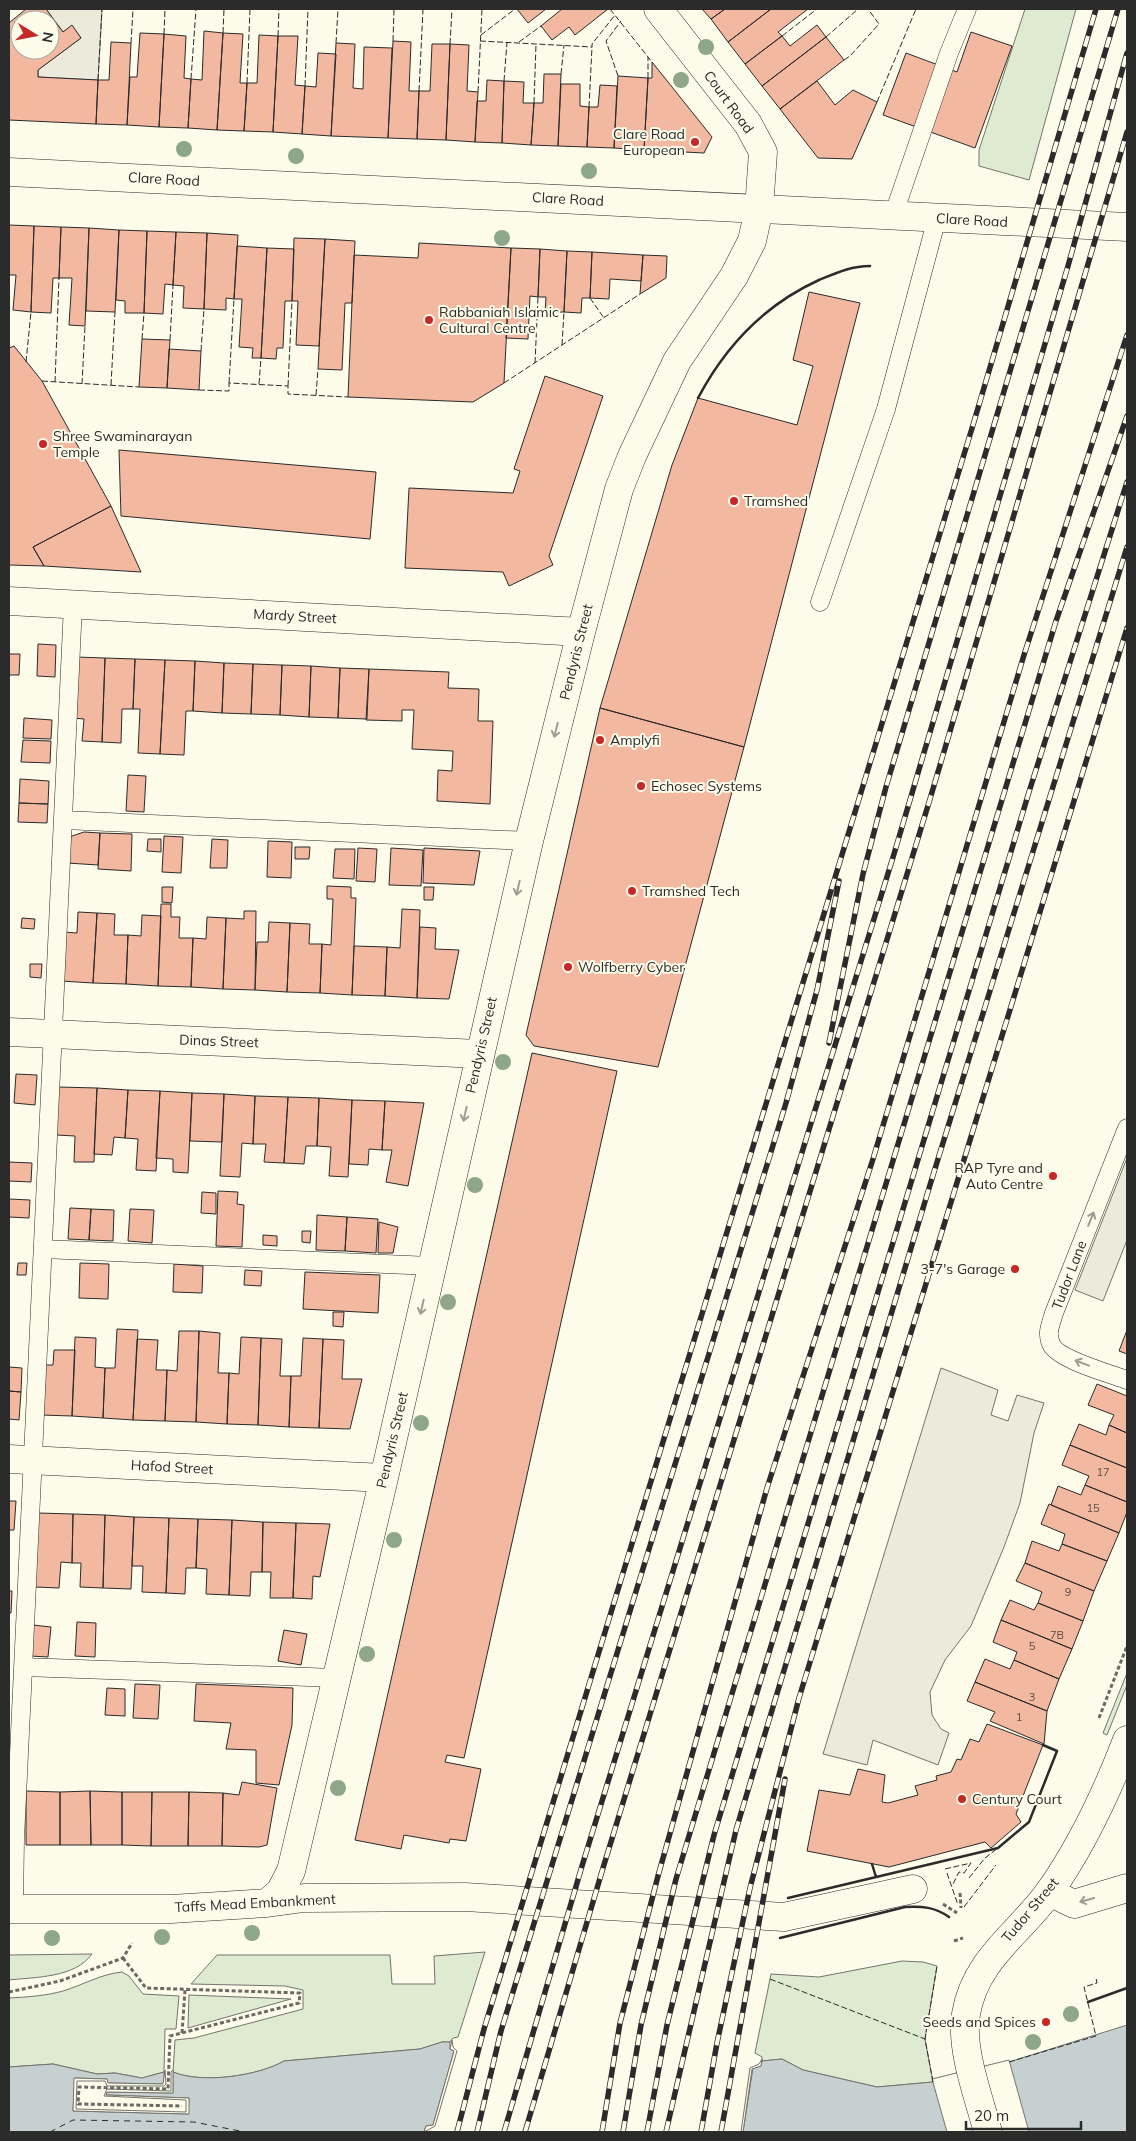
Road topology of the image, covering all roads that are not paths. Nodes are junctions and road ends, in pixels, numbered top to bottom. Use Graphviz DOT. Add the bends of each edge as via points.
graph roads {
  1 [pos="658,9"];
  2 [pos="967,9"];
  3 [pos="9,172"];
  4 [pos="759,209"];
  5 [pos="894,216"];
  6 [pos="937,218"];
  7 [pos="1127,227"];
  8 [pos="9,602"];
  9 [pos="820,602"];
  10 [pos="73,605"];
  11 [pos="581,632"];
  12 [pos="64,820"];
  13 [pos="529,841"];
  14 [pos="9,1032"];
  15 [pos="53,1034"];
  16 [pos="479,1054"];
  17 [pos="1127,1128"];
  18 [pos="43,1249"];
  19 [pos="431,1266"];
  20 [pos="1127,1380"];
  21 [pos="20,1460"];
  22 [pos="384,1478"];
  23 [pos="24,1667"];
  24 [pos="336,1678"];
  25 [pos="1127,1740"];
  26 [pos="1127,1888"];
  27 [pos="913,1889"];
  28 [pos="1049,1892"];
  29 [pos="267,1903"];
  30 [pos="11,1909"];
  31 [pos="988,2132"];
  1 -- 4 [label="street, Court Road" via="748,124 762,152"];
  2 -- 5 [label="lane"];
  3 -- 4 [label="street, Clare Road"];
  4 -- 5 [label="street, Clare Road"];
  4 -- 11 [label="street, Pendyris Street" via="752,241 734,276 677,361 632,456 619,489"];
  5 -- 6 [label="street, Clare Road"];
  6 -- 7 [label="street, Clare Road"];
  6 -- 9 [label="lane" via="886,409"];
  8 -- 10 [label="street, Mardy Street"];
  10 -- 11 [label="street, Mardy Street"];
  10 -- 12 [label="lane"];
  11 -- 13 [label="street, Pendyris Street, one-way"];
  12 -- 13 [label="lane"];
  12 -- 15 [label="lane"];
  13 -- 16 [label="street, Pendyris Street, one-way"];
  14 -- 15 [label="street, Dinas Street"];
  15 -- 16 [label="street, Dinas Street"];
  15 -- 18 [label="lane"];
  16 -- 19 [label="street, Pendyris Street, one-way"];
  20 -- 17 [label="lane, Tudor Lane, one-way" via="1065,1356 1051,1346 1048,1334"];
  18 -- 19 [label="lane"];
  18 -- 21 [label="lane"];
  19 -- 22 [label="street, Pendyris Street, one-way"];
  21 -- 22 [label="street, Hafod Street"];
  21 -- 23 [label="lane"];
  22 -- 24 [label="street, Pendyris Street"];
  23 -- 24 [label="lane"];
  23 -- 30 [label="lane"];
  24 -- 29 [label="street, Pendyris Street" via="291,1871 280,1892"];
  25 -- 28 [label="street, Tudor Street" via="1098,1808"];
  26 -- 28 [label="street, one-way" via="1074,1904"];
  27 -- 29 [label="street, Taffs Mead Embankment" via="784,1917 502,1898 304,1898"];
  28 -- 31 [label="street, Tudor Street" via="991,1956 980,1973 966,2014 969,2057"];
  29 -- 30 [label="street, Taffs Mead Embankment" via="171,1909"];
}
